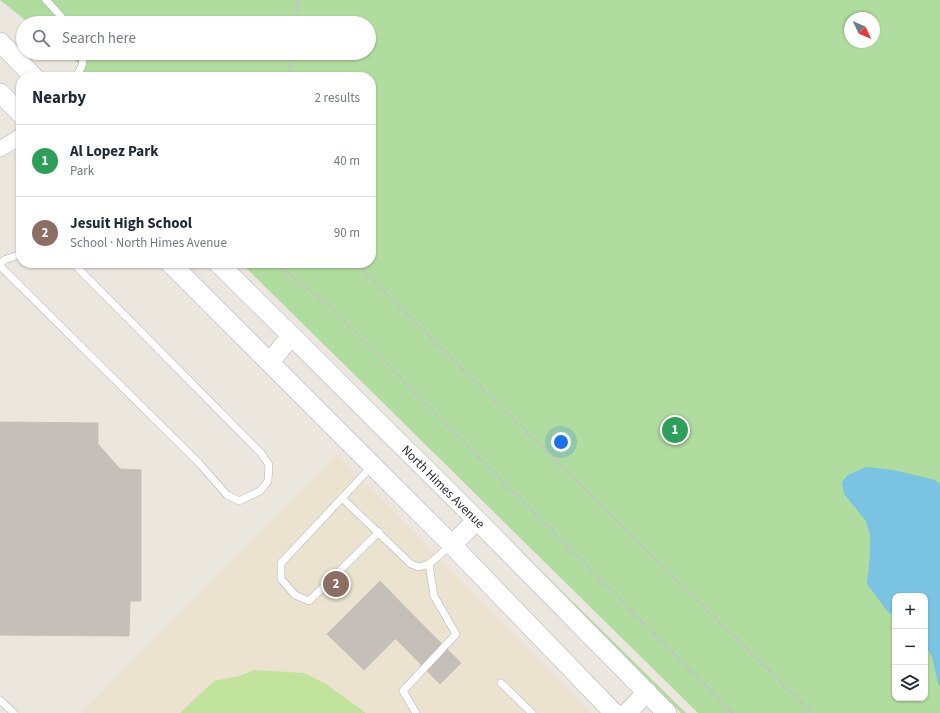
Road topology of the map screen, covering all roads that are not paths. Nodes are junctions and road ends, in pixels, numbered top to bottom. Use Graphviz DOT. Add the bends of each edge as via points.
graph roads {
  1 [pos="46,0"];
  2 [pos="61,16"];
  3 [pos="0,42"];
  4 [pos="16,58"];
  5 [pos="17,60"];
  6 [pos="83,60"];
  7 [pos="29,72"];
  8 [pos="79,72"];
  9 [pos="0,93"];
  10 [pos="16,109"];
  11 [pos="16,139"];
  12 [pos="0,150"];
  13 [pos="16,256"];
  14 [pos="0,266"];
  15 [pos="78,268"];
  16 [pos="175,268"];
  17 [pos="223,268"];
  18 [pos="291,336"];
  19 [pos="270,362"];
  20 [pos="372,466"];
  21 [pos="342,498"];
  22 [pos="477,520"];
  23 [pos="378,532"];
  24 [pos="452,545"];
  25 [pos="429,564"];
  26 [pos="500,683"];
  27 [pos="646,692"];
  28 [pos="0,700"];
  29 [pos="14,713"];
  30 [pos="416,713"];
  31 [pos="532,713"];
  32 [pos="614,713"];
  33 [pos="627,713"];
  34 [pos="667,713"];
  1 -- 2 [label="lane"];
  3 -- 4 [label="street"];
  5 -- 7 [label="street"];
  6 -- 8 [label="lane"];
  9 -- 10 [label="street"];
  11 -- 12 [label="street"];
  13 -- 14 [label="lane" via="4,260"];
  14 -- 15 [label="lane" via="199,463 227,495 239,501 260,491 268,481 269,465 261,453"];
  16 -- 19 [label="street"];
  17 -- 18 [label="street, North Himes Avenue"];
  18 -- 19 [label="street"];
  18 -- 22 [label="street, North Himes Avenue"];
  19 -- 20 [label="street"];
  20 -- 21 [label="lane"];
  20 -- 24 [label="street"];
  21 -- 23 [label="lane"];
  21 -- 23 [label="lane" via="281,563 281,579 295,594 309,601"];
  22 -- 24 [label="street"];
  22 -- 27 [label="street, North Himes Avenue"];
  23 -- 25 [label="lane" via="411,564 419,568"];
  24 -- 25 [label="lane"];
  24 -- 32 [label="street"];
  25 -- 30 [label="lane" via="434,596 456,634 403,691"];
  26 -- 31 [label="lane"];
  27 -- 33 [label="street"];
  27 -- 34 [label="street, North Himes Avenue"];
  28 -- 29 [label="lane"];
}
